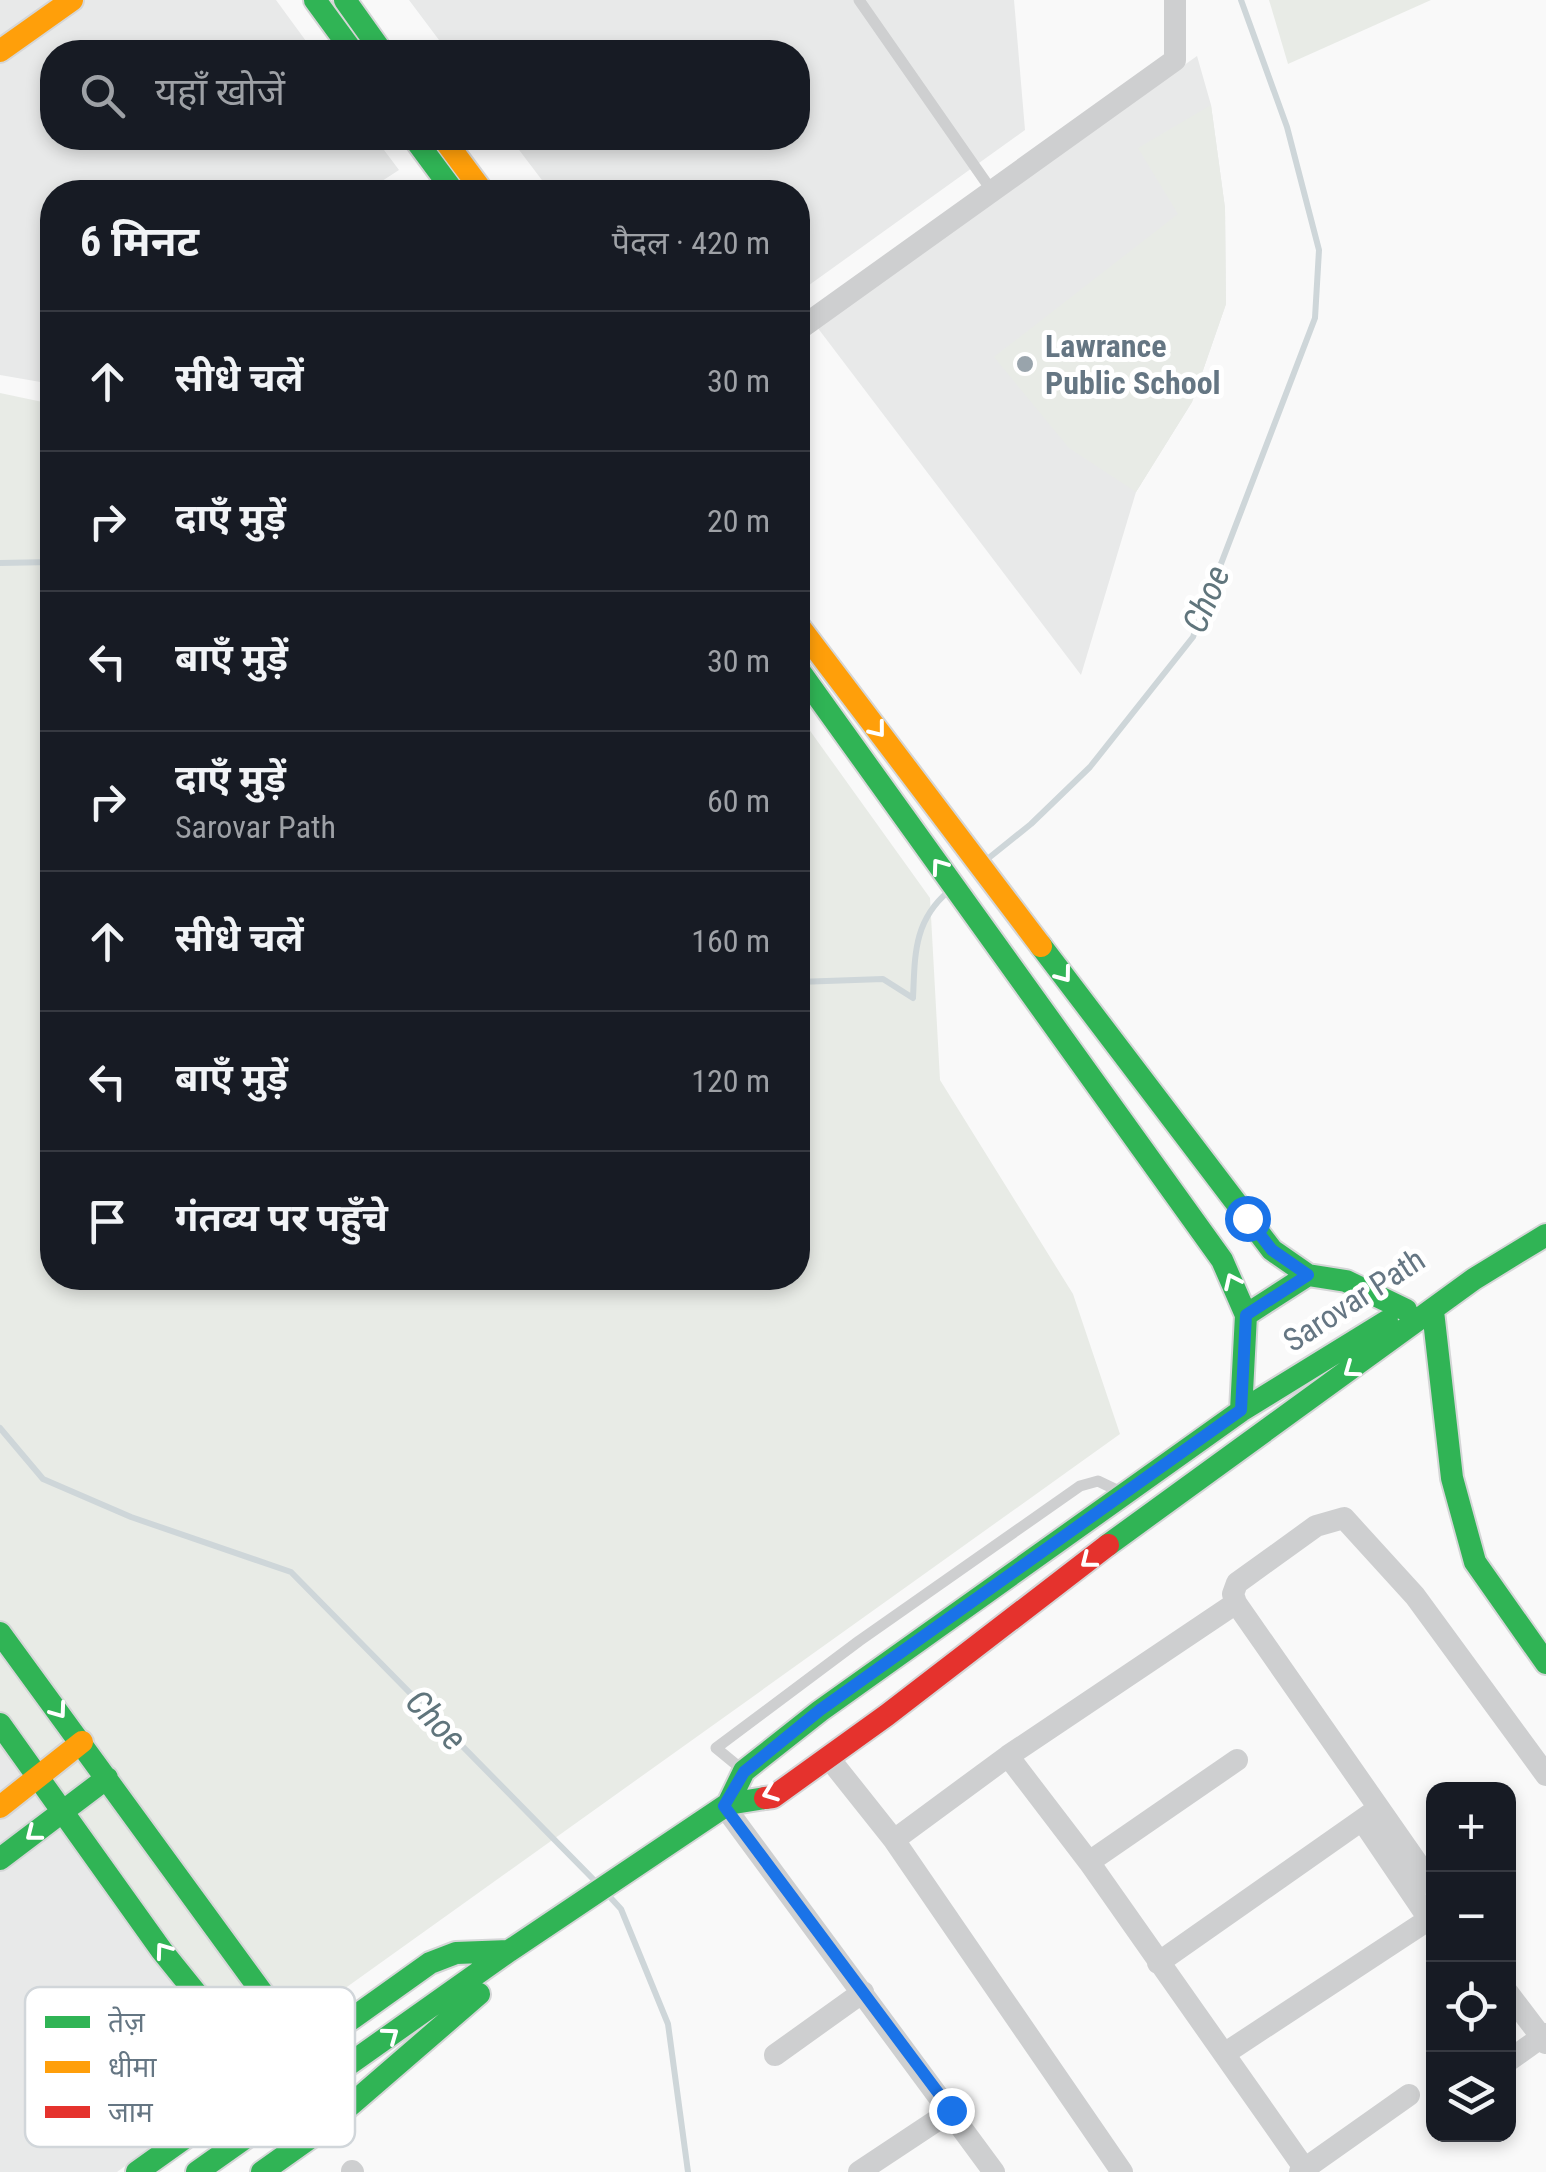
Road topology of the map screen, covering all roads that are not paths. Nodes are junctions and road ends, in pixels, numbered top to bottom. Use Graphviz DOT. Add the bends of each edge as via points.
graph roads {
  1 [pos="72,0"];
  2 [pos="315,0"];
  3 [pos="345,0"];
  4 [pos="859,0"];
  5 [pos="1174,0"];
  6 [pos="344,40"];
  7 [pos="373,40"];
  8 [pos="0,51"];
  9 [pos="423,150"];
  10 [pos="453,150"];
  11 [pos="445,180"];
  12 [pos="474,180"];
  13 [pos="992,191"];
  14 [pos="810,321"];
  15 [pos="810,641"];
  16 [pos="842,683"];
  17 [pos="810,685"];
  18 [pos="820,700"];
  19 [pos="1009,902"];
  20 [pos="981,924"];
  21 [pos="1546,1214"];
  22 [pos="1546,1235"];
  23 [pos="1308,1275"];
  24 [pos="1406,1310"];
  25 [pos="1433,1311"];
  26 [pos="1246,1315"];
  27 [pos="1241,1410"];
  28 [pos="1125,1495"];
  29 [pos="1236,1603"];
  30 [pos="0,1633"];
  31 [pos="1546,1664"];
  32 [pos="0,1724"];
  33 [pos="82,1742"];
  34 [pos="1008,1756"];
  35 [pos="828,1757"];
  36 [pos="1237,1760"];
  37 [pos="744,1772"];
  38 [pos="40,1776"];
  39 [pos="1546,1776"];
  40 [pos="107,1778"];
  41 [pos="726,1805"];
  42 [pos="0,1806"];
  43 [pos="65,1809"];
  44 [pos="1371,1814"];
  45 [pos="894,1840"];
  46 [pos="0,1860"];
  47 [pos="1088,1862"];
  48 [pos="1426,1879"];
  49 [pos="1426,1909"];
  50 [pos="1426,1921"];
  51 [pos="517,1946"];
  52 [pos="1158,1964"];
  53 [pos="191,1987"];
  54 [pos="258,1987"];
  55 [pos="863,1992"];
  56 [pos="1516,2003"];
  57 [pos="355,2016"];
  58 [pos="1545,2038"];
  59 [pos="1224,2054"];
  60 [pos="776,2056"];
  61 [pos="1516,2056"];
  62 [pos="355,2060"];
  63 [pos="1409,2095"];
  64 [pos="355,2101"];
  65 [pos="951,2110"];
  66 [pos="173,2147"];
  67 [pos="232,2147"];
  68 [pos="297,2147"];
  69 [pos="1304,2171"];
  70 [pos="138,2172"];
  71 [pos="197,2172"];
  72 [pos="262,2172"];
  73 [pos="860,2172"];
  74 [pos="994,2172"];
  75 [pos="1122,2172"];
  1 -- 8 [label="main road"];
  2 -- 6 [label="main road"];
  3 -- 7 [label="main road"];
  4 -- 13 [label="lane"];
  5 -- 13 [label="street" via="1175,60"];
  9 -- 11 [label="main road"];
  10 -- 12 [label="main road"];
  13 -- 14 [label="street"];
  15 -- 16 [label="main road"];
  16 -- 18 [label="main road"];
  16 -- 19 [label="main road, one-way"];
  17 -- 18 [label="main road"];
  20 -- 18 [label="main road, one-way"];
  19 -- 20 [label="main road"];
  19 -- 23 [label="main road, one-way" via="1272,1250"];
  26 -- 20 [label="main road, one-way" via="1222,1260"];
  21 -- 24 [label="main road, Sarovar Path"];
  22 -- 25 [label="main road"];
  23 -- 24 [label="main road" via="1346,1281"];
  23 -- 26 [label="main road"];
  24 -- 27 [label="main road, Sarovar Path"];
  25 -- 31 [label="main road" via="1452,1478 1475,1562"];
  25 -- 35 [label="main road, one-way"];
  26 -- 27 [label="main road"];
  27 -- 28 [label="main road, Sarovar Path"];
  28 -- 37 [label="main road, Sarovar Path" via="820,1710"];
  28 -- 37 [label="lane" via="1098,1481 1080,1486 858,1642 716,1748"];
  29 -- 34 [label="street"];
  29 -- 39 [label="street" via="1237,1583 1316,1526 1344,1518 1415,1596"];
  29 -- 44 [label="street"];
  30 -- 33 [label="main road, one-way"];
  32 -- 38 [label="main road"];
  33 -- 38 [label="main road"];
  33 -- 40 [label="main road"];
  34 -- 45 [label="street"];
  34 -- 47 [label="street"];
  35 -- 41 [label="main road, one-way" via="773,1797"];
  35 -- 45 [label="street"];
  36 -- 47 [label="street"];
  37 -- 41 [label="main road"];
  38 -- 42 [label="main road"];
  38 -- 43 [label="main road"];
  40 -- 43 [label="main road"];
  40 -- 54 [label="main road"];
  41 -- 51 [label="main road"];
  41 -- 55 [label="street"];
  43 -- 46 [label="main road, one-way"];
  53 -- 43 [label="main road, one-way"];
  44 -- 48 [label="street"];
  44 -- 49 [label="street"];
  44 -- 52 [label="street"];
  45 -- 75 [label="street"];
  47 -- 52 [label="street"];
  50 -- 59 [label="street"];
  51 -- 57 [label="main road" via="445,1955"];
  62 -- 51 [label="main road, one-way"];
  51 -- 64 [label="main road" via="520,1959"];
  52 -- 59 [label="street"];
  55 -- 60 [label="street"];
  55 -- 65 [label="street"];
  56 -- 58 [label="street"];
  58 -- 61 [label="street"];
  59 -- 69 [label="street"];
  63 -- 69 [label="street"];
  65 -- 73 [label="street"];
  65 -- 74 [label="street"];
  66 -- 70 [label="main road"];
  71 -- 67 [label="main road, one-way"];
  68 -- 72 [label="main road"];
}
